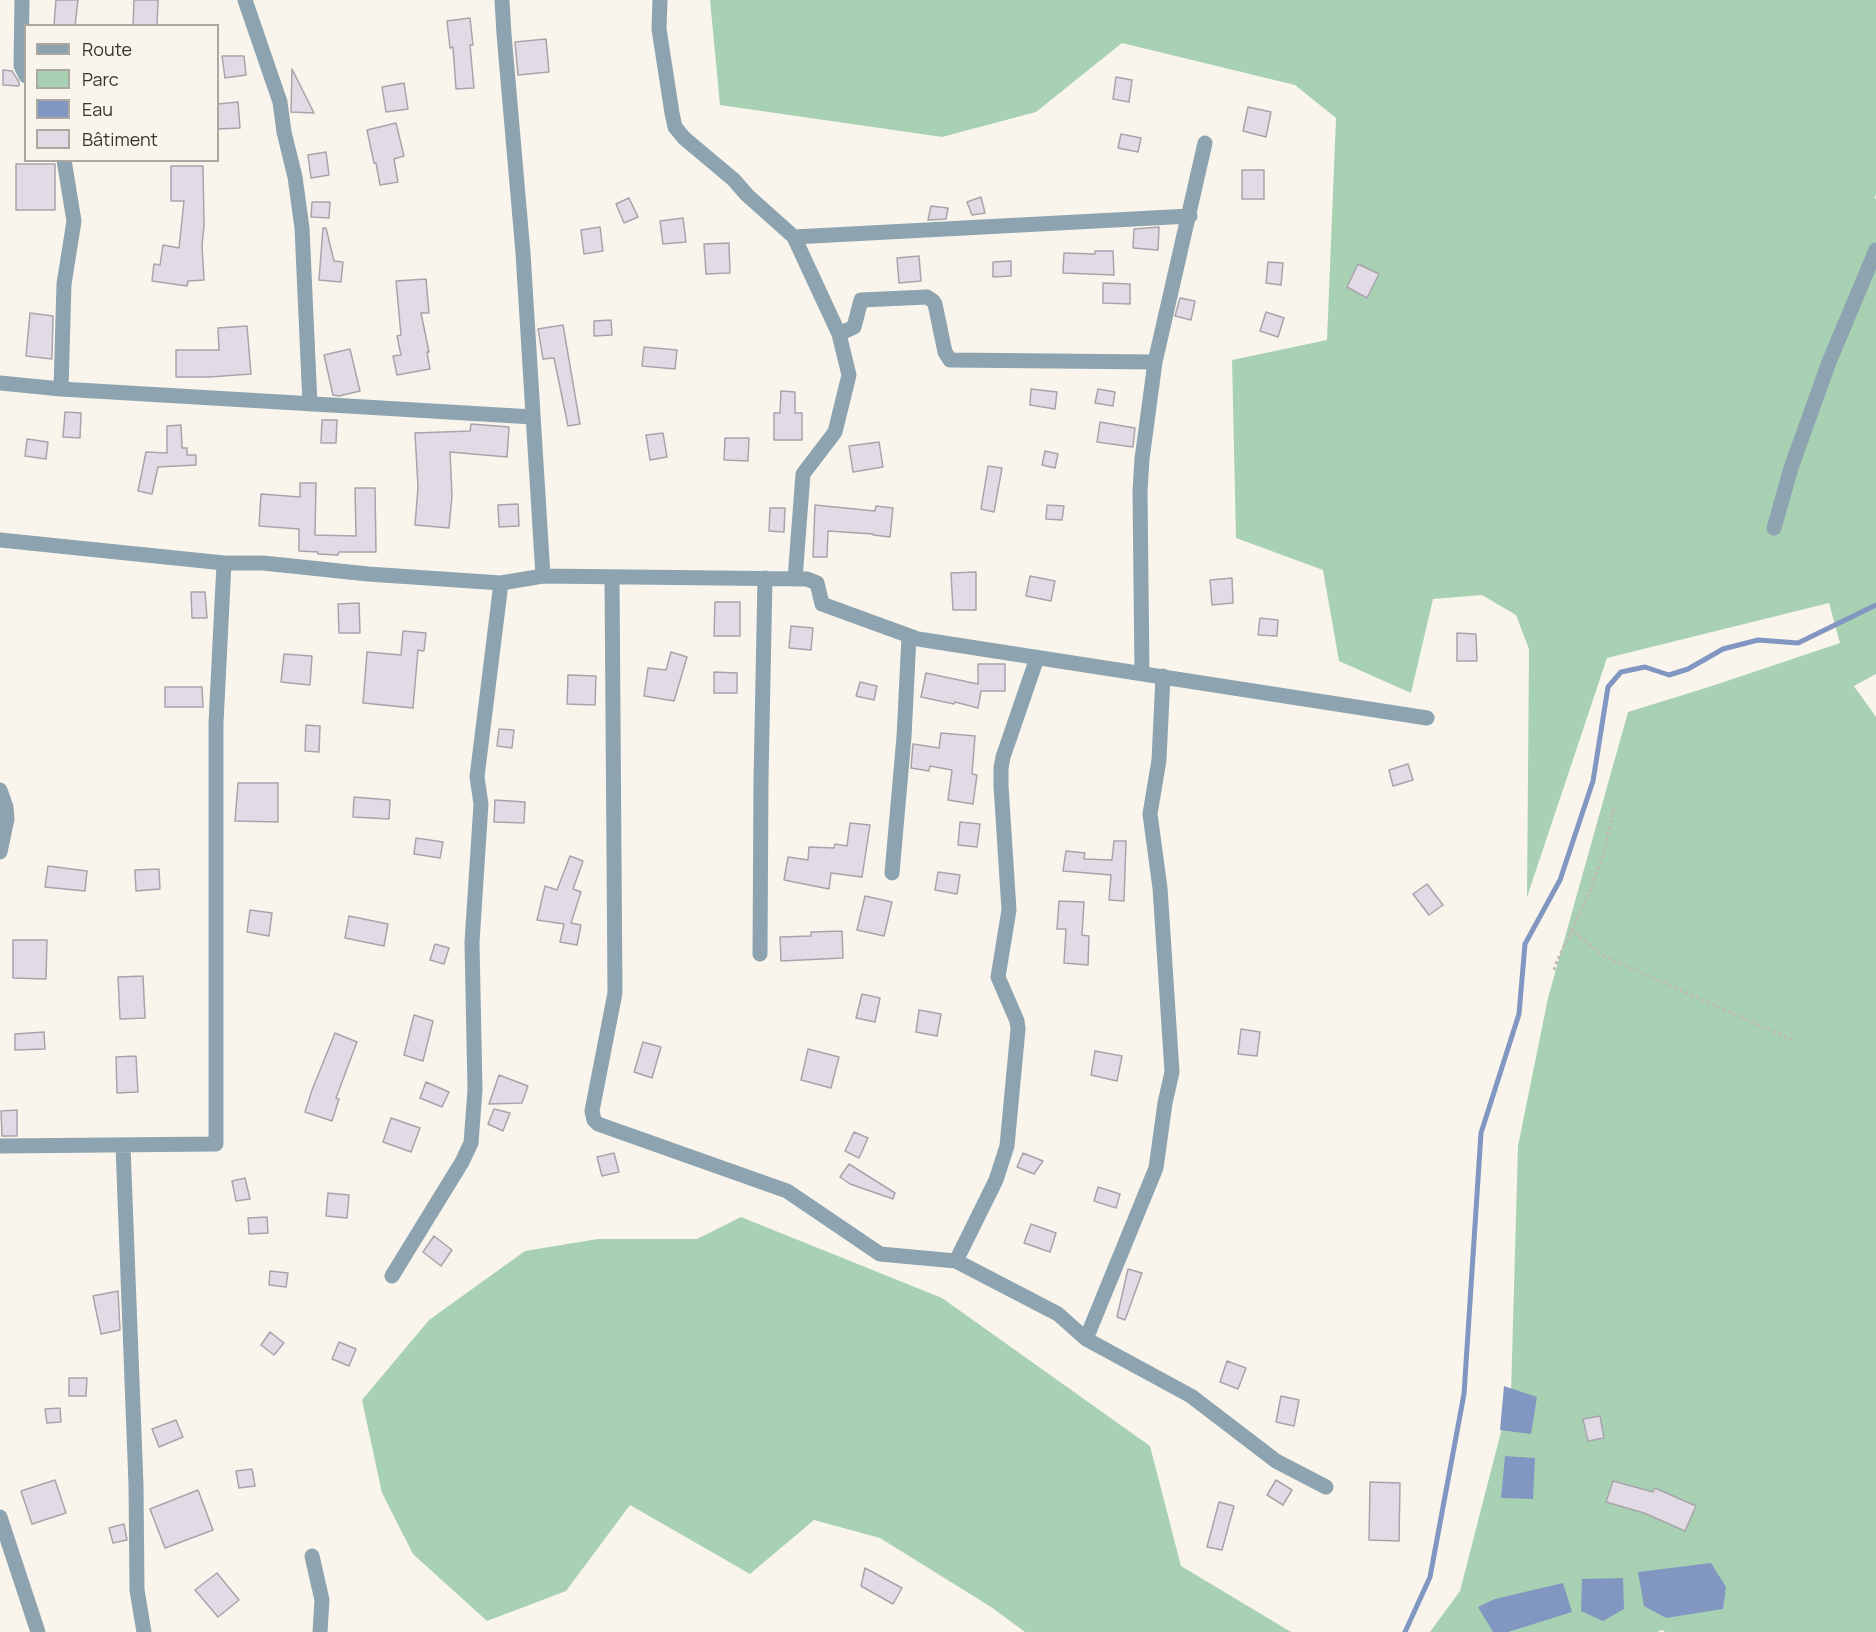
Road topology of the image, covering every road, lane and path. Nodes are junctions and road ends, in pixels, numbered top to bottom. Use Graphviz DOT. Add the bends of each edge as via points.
graph roads {
  1 [pos="22,0"];
  2 [pos="245,0"];
  3 [pos="502,0"];
  4 [pos="660,0"];
  5 [pos="24,72"];
  6 [pos="1205,143"];
  7 [pos="64,162"];
  8 [pos="1190,216"];
  9 [pos="794,237"];
  10 [pos="1876,250"];
  11 [pos="839,334"];
  12 [pos="1155,362"];
  13 [pos="0,383"];
  14 [pos="60,389"];
  15 [pos="310,404"];
  16 [pos="533,417"];
  17 [pos="1774,528"];
  18 [pos="0,540"];
  19 [pos="224,563"];
  20 [pos="543,576"];
  21 [pos="612,577"];
  22 [pos="765,578"];
  23 [pos="795,579"];
  24 [pos="501,583"];
  25 [pos="909,636"];
  26 [pos="1037,658"];
  27 [pos="1142,673"];
  28 [pos="1163,676"];
  29 [pos="1427,718"];
  30 [pos="0,790"];
  31 [pos="1614,808"];
  32 [pos="0,852"];
  33 [pos="891,873"];
  34 [pos="1572,930"];
  35 [pos="760,954"];
  36 [pos="1554,970"];
  37 [pos="1792,1040"];
  38 [pos="0,1146"];
  39 [pos="123,1146"];
  40 [pos="956,1261"];
  41 [pos="392,1276"];
  42 [pos="1086,1339"];
  43 [pos="1326,1487"];
  44 [pos="0,1517"];
  45 [pos="312,1556"];
  46 [pos="38,1632"];
  47 [pos="144,1632"];
  48 [pos="320,1632"];
  1 -- 5 [label="street"];
  2 -- 15 [label="street" via="280,102 295,177 302,228"];
  3 -- 16 [label="street"];
  4 -- 9 [label="street" via="659,28 675,127"];
  6 -- 8 [label="street"];
  7 -- 14 [label="street" via="74,221 64,284"];
  8 -- 9 [label="street"];
  8 -- 12 [label="street"];
  9 -- 11 [label="street"];
  10 -- 17 [label="street" via="1829,362"];
  11 -- 12 [label="street" via="854,327 861,300 927,297 935,304 950,360"];
  11 -- 23 [label="street" via="849,375 835,432 803,474"];
  12 -- 27 [label="street" via="1140,490"];
  13 -- 14 [label="street"];
  14 -- 15 [label="street"];
  15 -- 16 [label="street"];
  16 -- 20 [label="street"];
  18 -- 19 [label="street"];
  19 -- 24 [label="street"];
  19 -- 39 [label="street" via="216,723 216,1144"];
  20 -- 21 [label="street"];
  20 -- 24 [label="street"];
  21 -- 22 [label="street"];
  21 -- 40 [label="street" via="615,993 592,1111 594,1120 787,1191 880,1254"];
  22 -- 23 [label="street"];
  22 -- 35 [label="street"];
  23 -- 25 [label="street" via="816,583 822,604"];
  24 -- 41 [label="street" via="477,777 481,804 472,942 475,1090 471,1143"];
  25 -- 26 [label="street"];
  25 -- 33 [label="street"];
  26 -- 27 [label="street"];
  26 -- 40 [label="street" via="1001,768 1009,910 998,977 1018,1029 1007,1146 996,1180"];
  27 -- 28 [label="street"];
  28 -- 29 [label="street"];
  28 -- 42 [label="street" via="1159,760 1150,814 1160,888 1172,1072 1155,1168"];
  30 -- 32 [label="street" via="7,819"];
  31 -- 34 [label="path" via="1603,855"];
  34 -- 36 [label="path"];
  34 -- 37 [label="path" via="1604,956"];
  38 -- 39 [label="street"];
  39 -- 47 [label="street" via="137,1590"];
  40 -- 42 [label="street" via="1058,1314"];
  42 -- 43 [label="street" via="1191,1396 1276,1461"];
  44 -- 46 [label="street"];
  45 -- 48 [label="street" via="322,1600"];
}
